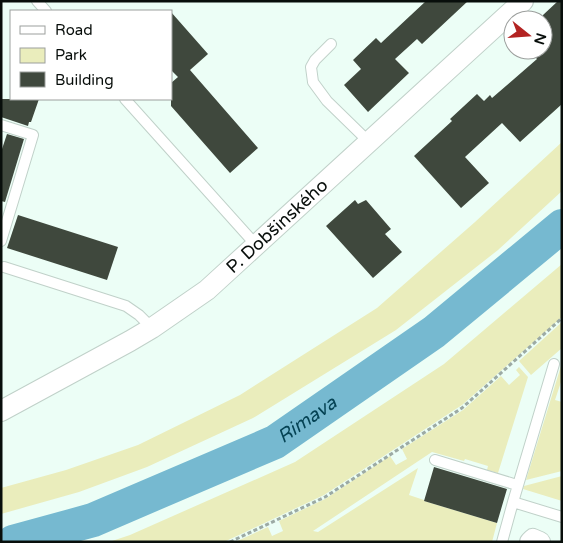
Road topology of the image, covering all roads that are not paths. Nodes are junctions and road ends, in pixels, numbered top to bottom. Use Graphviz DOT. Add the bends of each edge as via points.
graph roads {
  1 [pos="524,1"];
  2 [pos="331,44"];
  3 [pos="126,100"];
  4 [pos="1,125"];
  5 [pos="368,142"];
  6 [pos="1,241"];
  7 [pos="256,245"];
  8 [pos="4,267"];
  9 [pos="152,328"];
  10 [pos="554,364"];
  11 [pos="1,411"];
  12 [pos="435,460"];
  13 [pos="517,485"];
  14 [pos="512,502"];
  15 [pos="562,517"];
  16 [pos="502,542"];
  17 [pos="530,542"];
  18 [pos="540,542"];
  1 -- 5 [label="street, P. Dobšinského"];
  2 -- 5 [label="lane" via="311,67 313,82 327,101"];
  3 -- 7 [label="lane"];
  4 -- 6 [label="lane" via="33,135"];
  5 -- 7 [label="street, P. Dobšinského"];
  7 -- 9 [label="street, P. Dobšinského" via="207,290"];
  8 -- 9 [label="lane" via="126,306"];
  9 -- 11 [label="street, P. Dobšinského"];
  10 -- 13 [label="lane"];
  12 -- 13 [label="lane"];
  13 -- 14 [label="lane"];
  14 -- 15 [label="lane"];
  14 -- 16 [label="lane"];
  17 -- 18 [label="street"];
}
